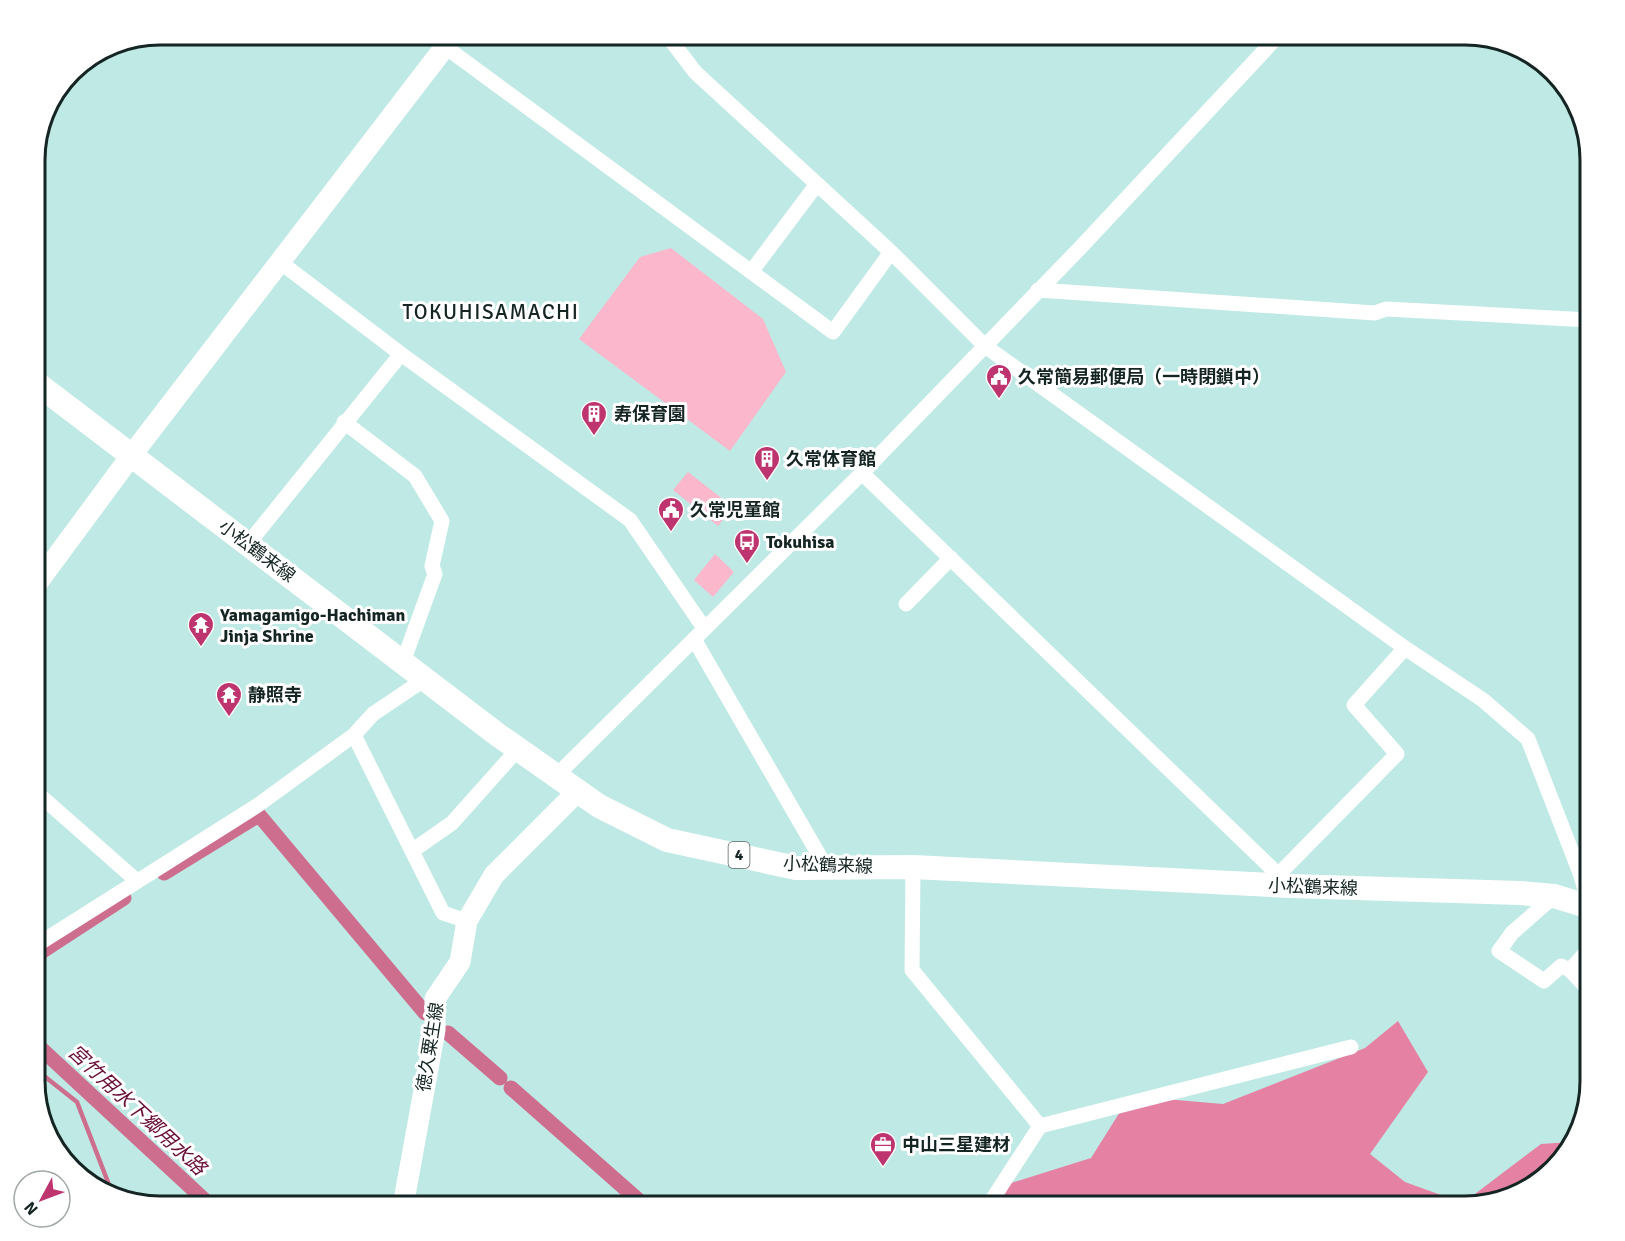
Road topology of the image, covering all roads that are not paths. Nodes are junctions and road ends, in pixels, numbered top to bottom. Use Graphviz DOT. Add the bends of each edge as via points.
graph roads {
  1 [pos="445,45"];
  2 [pos="456,45"];
  3 [pos="675,45"];
  4 [pos="1269,45"];
  5 [pos="817,184"];
  6 [pos="891,252"];
  7 [pos="280,262"];
  8 [pos="751,272"];
  9 [pos="1038,290"];
  10 [pos="1580,319"];
  11 [pos="985,345"];
  12 [pos="401,354"];
  13 [pos="45,390"];
  14 [pos="344,422"];
  15 [pos="131,456"];
  16 [pos="862,473"];
  17 [pos="248,544"];
  18 [pos="951,558"];
  19 [pos="45,572"];
  20 [pos="906,604"];
  21 [pos="699,633"];
  22 [pos="1405,648"];
  23 [pos="403,662"];
  24 [pos="425,679"];
  25 [pos="354,735"];
  26 [pos="518,749"];
  27 [pos="556,776"];
  28 [pos="578,791"];
  29 [pos="45,800"];
  30 [pos="412,851"];
  31 [pos="826,867"];
  32 [pos="913,867"];
  33 [pos="1580,873"];
  34 [pos="1284,880"];
  35 [pos="137,881"];
  36 [pos="1554,896"];
  37 [pos="1580,903"];
  38 [pos="467,921"];
  39 [pos="45,940"];
  40 [pos="1580,959"];
  41 [pos="1570,970"];
  42 [pos="1580,980"];
  43 [pos="1351,1047"];
  44 [pos="1040,1126"];
  45 [pos="405,1196"];
  46 [pos="994,1196"];
  1 -- 7 [label="street"];
  2 -- 8 [label="street"];
  3 -- 5 [label="street" via="694,72"];
  4 -- 9 [label="street"];
  5 -- 6 [label="street"];
  5 -- 8 [label="street"];
  6 -- 8 [label="street" via="832,332"];
  6 -- 11 [label="street"];
  7 -- 12 [label="street"];
  7 -- 15 [label="street"];
  9 -- 10 [label="street" via="1375,312 1386,309"];
  9 -- 11 [label="street"];
  11 -- 16 [label="street"];
  11 -- 22 [label="street"];
  12 -- 14 [label="street"];
  12 -- 21 [label="street" via="630,520"];
  13 -- 15 [label="main road, 小松鶴来線 / 4"];
  14 -- 17 [label="street"];
  14 -- 23 [label="street" via="415,476 442,521 432,567 435,574"];
  15 -- 17 [label="main road, 小松鶴来線 / 4"];
  15 -- 19 [label="street"];
  16 -- 18 [label="street"];
  16 -- 21 [label="street"];
  17 -- 23 [label="main road, 小松鶴来線 / 4"];
  18 -- 20 [label="street"];
  18 -- 34 [label="street"];
  21 -- 27 [label="street"];
  21 -- 31 [label="street"];
  22 -- 33 [label="street" via="1483,700 1528,739"];
  22 -- 34 [label="street" via="1353,705 1397,754"];
  23 -- 24 [label="main road, 小松鶴来線 / 4"];
  24 -- 25 [label="street" via="372,714"];
  24 -- 26 [label="main road, 小松鶴来線 / 4"];
  25 -- 30 [label="street"];
  25 -- 35 [label="street" via="258,805"];
  26 -- 27 [label="main road, 小松鶴来線 / 4"];
  26 -- 30 [label="street" via="452,823"];
  27 -- 28 [label="main road, 小松鶴来線 / 4"];
  28 -- 31 [label="main road, 小松鶴来線 / 4" via="599,806 667,840 796,868"];
  28 -- 38 [label="street, 徳久粟生線" via="494,875"];
  29 -- 35 [label="street"];
  30 -- 38 [label="street" via="443,913"];
  31 -- 32 [label="main road, 小松鶴来線 / 4"];
  32 -- 34 [label="main road, 小松鶴来線 / 4"];
  32 -- 44 [label="street" via="912,970"];
  34 -- 36 [label="main road, 小松鶴来線 / 4"];
  35 -- 39 [label="street"];
  36 -- 37 [label="main road, 小松鶴来線 / 4"];
  36 -- 41 [label="street" via="1512,933 1499,951 1544,981 1561,966"];
  38 -- 45 [label="street, 徳久粟生線" via="460,962 435,999 435,1030"];
  40 -- 41 [label="street"];
  41 -- 42 [label="street"];
  43 -- 44 [label="street"];
  44 -- 46 [label="street"];
}
